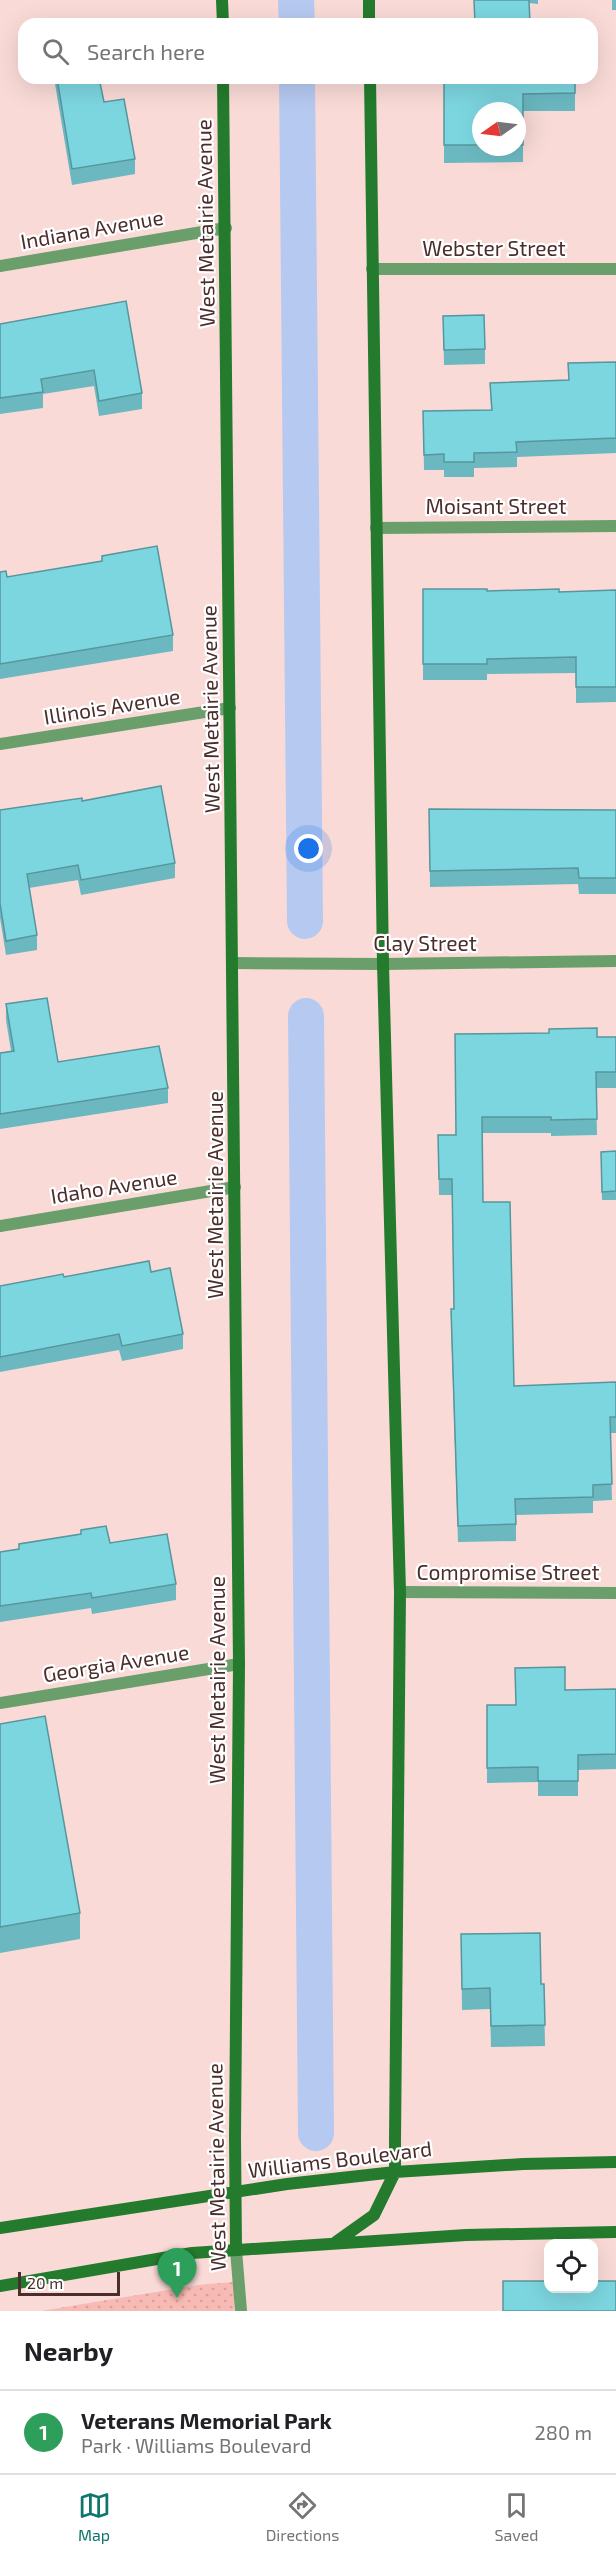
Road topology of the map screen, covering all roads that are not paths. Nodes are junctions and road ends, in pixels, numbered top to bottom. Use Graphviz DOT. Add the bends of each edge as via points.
graph roads {
  1 [pos="222,0"];
  2 [pos="369,0"];
  3 [pos="223,18"];
  4 [pos="369,18"];
  5 [pos="224,84"];
  6 [pos="370,84"];
  7 [pos="225,228"];
  8 [pos="0,266"];
  9 [pos="372,269"];
  10 [pos="616,269"];
  11 [pos="616,526"];
  12 [pos="376,528"];
  13 [pos="230,708"];
  14 [pos="0,744"];
  15 [pos="616,961"];
  16 [pos="234,963"];
  17 [pos="383,964"];
  18 [pos="235,1187"];
  19 [pos="0,1226"];
  20 [pos="400,1592"];
  21 [pos="616,1593"];
  22 [pos="239,1664"];
  23 [pos="0,1703"];
  24 [pos="616,2163"];
  25 [pos="395,2172"];
  26 [pos="235,2192"];
  27 [pos="0,2228"];
  28 [pos="616,2232"];
  29 [pos="336,2242"];
  30 [pos="236,2250"];
  31 [pos="0,2286"];
  32 [pos="241,2311"];
  1 -- 3 [label="main road"];
  2 -- 4 [label="main road"];
  5 -- 7 [label="main road, West Metairie Avenue"];
  6 -- 9 [label="main road"];
  7 -- 8 [label="street, Indiana Avenue"];
  7 -- 13 [label="main road, West Metairie Avenue"];
  9 -- 10 [label="street, Webster Street"];
  9 -- 12 [label="main road"];
  11 -- 12 [label="street, Moisant Street"];
  12 -- 17 [label="main road"];
  13 -- 14 [label="street, Illinois Avenue"];
  13 -- 16 [label="main road, West Metairie Avenue"];
  15 -- 17 [label="street, Clay Street"];
  16 -- 17 [label="street, Clay Street"];
  16 -- 18 [label="main road, West Metairie Avenue"];
  17 -- 20 [label="main road"];
  18 -- 19 [label="street, Idaho Avenue"];
  18 -- 22 [label="main road, West Metairie Avenue"];
  20 -- 21 [label="street, Compromise Street"];
  20 -- 25 [label="main road"];
  22 -- 23 [label="street, Georgia Avenue"];
  22 -- 26 [label="main road, West Metairie Avenue"];
  24 -- 25 [label="main road, Williams Boulevard"];
  25 -- 26 [label="main road, Williams Boulevard"];
  25 -- 29 [label="main road" via="374,2215"];
  26 -- 27 [label="main road, Williams Boulevard"];
  26 -- 30 [label="main road, West Metairie Avenue"];
  28 -- 29 [label="main road"];
  29 -- 30 [label="main road"];
  30 -- 31 [label="main road" via="192,2253"];
  30 -- 32 [label="street, West Metairie Avenue"];
}
